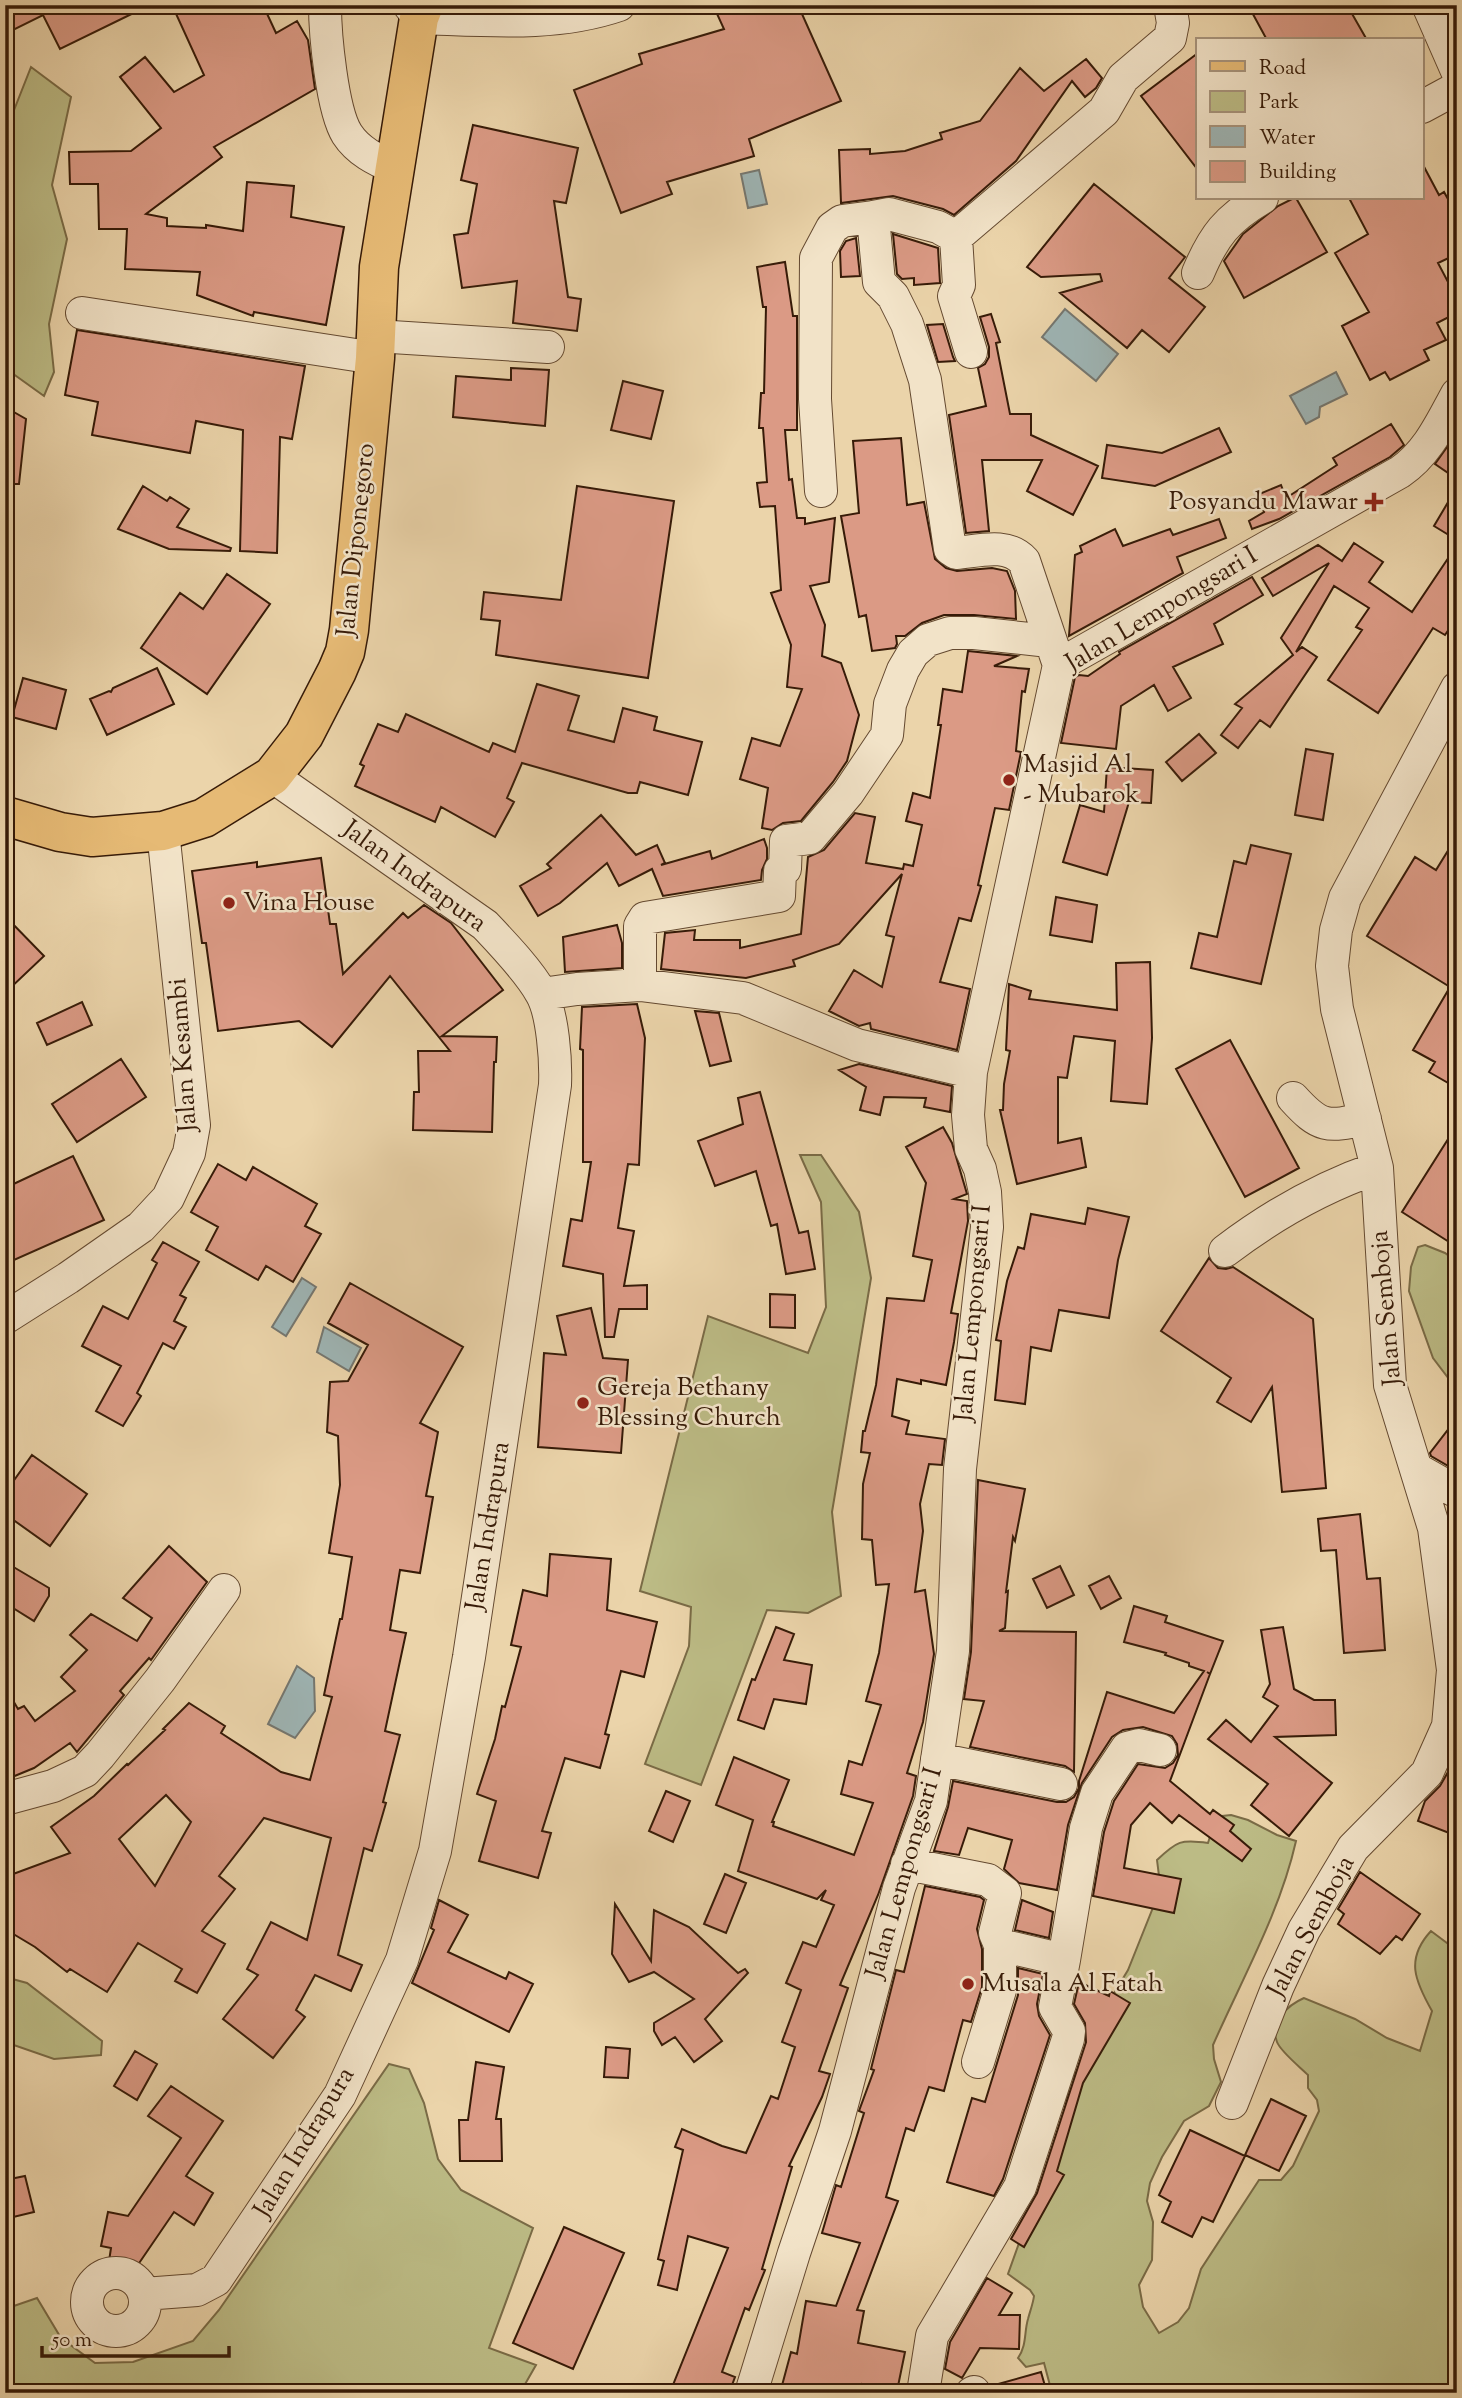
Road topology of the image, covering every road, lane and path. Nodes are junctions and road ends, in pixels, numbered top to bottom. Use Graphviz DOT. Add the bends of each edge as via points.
graph roads {
  1 [pos="325,5"];
  2 [pos="619,5"];
  3 [pos="1170,5"];
  4 [pos="1428,5"];
  5 [pos="417,10"];
  6 [pos="1457,71"];
  7 [pos="1457,88"];
  8 [pos="1424,106"];
  9 [pos="395,168"];
  10 [pos="1259,200"];
  11 [pos="873,217"];
  12 [pos="956,237"];
  13 [pos="1198,273"];
  14 [pos="82,313"];
  15 [pos="376,347"];
  16 [pos="548,347"];
  17 [pos="971,352"];
  18 [pos="1457,394"];
  19 [pos="821,491"];
  20 [pos="1054,653"];
  21 [pos="1457,688"];
  22 [pos="1447,733"];
  23 [pos="272,775"];
  24 [pos="5,816"];
  25 [pos="163,831"];
  26 [pos="640,985"];
  27 [pos="542,994"];
  28 [pos="971,1072"];
  29 [pos="1293,1098"];
  30 [pos="1365,1119"];
  31 [pos="1377,1168"];
  32 [pos="1225,1251"];
  33 [pos="5,1318"];
  34 [pos="1418,1470"];
  35 [pos="1457,1492"];
  36 [pos="224,1590"];
  37 [pos="1160,1749"];
  38 [pos="937,1759"];
  39 [pos="1061,1784"];
  40 [pos="5,1799"];
  41 [pos="907,1864"];
  42 [pos="1012,1948"];
  43 [pos="1064,1960"];
  44 [pos="978,2062"];
  45 [pos="1232,2103"];
  46 [pos="145,2294"];
  47 [pos="751,2393"];
  48 [pos="923,2393"];
  1 -- 9 [label="street" via="337,105 347,134 371,158"];
  2 -- 5 [label="street" via="570,17 519,22"];
  3 -- 12 [label="street" via="1170,38 1123,78 1104,111"];
  4 -- 6 [label="street"];
  5 -- 9 [label="main road, Jalan Diponegoro"];
  7 -- 8 [label="street"];
  9 -- 15 [label="main road, Jalan Diponegoro" via="379,267"];
  10 -- 13 [label="street" via="1219,231"];
  11 -- 12 [label="street" via="889,215"];
  11 -- 19 [label="street" via="842,221 832,228 816,258 815,399"];
  11 -- 20 [label="street" via="879,282 893,296 907,324 929,395 950,550 1006,549 1019,556"];
  12 -- 17 [label="street" via="959,285 954,296"];
  14 -- 15 [label="street"];
  15 -- 16 [label="street"];
  15 -- 23 [label="main road, Jalan Diponegoro" via="345,652 304,735"];
  18 -- 20 [label="street, Jalan Lempongsari I" via="1430,443 1408,467"];
  20 -- 26 [label="street" via="974,633 928,640 903,670 890,704 887,735 848,793 810,838 786,841 779,896 645,918 640,926"];
  20 -- 28 [label="street, Jalan Lempongsari I"];
  21 -- 22 [label="street, Jalan Semboja"];
  22 -- 30 [label="street, Jalan Semboja" via="1345,898 1336,930 1332,966 1338,1009"];
  23 -- 25 [label="main road, Jalan Diponegoro" via="204,818"];
  23 -- 27 [label="street, Jalan Indrapura" via="485,925"];
  24 -- 25 [label="main road, Jalan Diponegoro" via="92,837"];
  25 -- 33 [label="street, Jalan Kesambi" via="194,1125 189,1153 168,1198 141,1227"];
  26 -- 27 [label="street"];
  26 -- 28 [label="street" via="743,998 856,1045"];
  27 -- 46 [label="street, Jalan Indrapura" via="556,1063 555,1085 435,1852 402,1960 340,2095 253,2228 216,2280 197,2290"];
  28 -- 38 [label="street, Jalan Lempongsari I" via="971,1149 985,1192 987,1227 960,1469 953,1651"];
  29 -- 30 [label="street" via="1310,1116 1332,1126"];
  30 -- 31 [label="street, Jalan Semboja"];
  31 -- 32 [label="street" via="1296,1205"];
  31 -- 34 [label="street, Jalan Semboja" via="1390,1385"];
  34 -- 35 [label="street"];
  34 -- 45 [label="street, Jalan Semboja" via="1434,1528 1453,1670 1448,1726 1427,1773 1353,1847 1304,1930"];
  36 -- 40 [label="street" via="85,1771 53,1786"];
  37 -- 43 [label="street" via="1127,1748 1097,1793 1086,1828"];
  38 -- 39 [label="street"];
  38 -- 41 [label="street, Jalan Lempongsari I" via="930,1801"];
  41 -- 42 [label="street" via="998,1885 1004,1901 995,1933"];
  41 -- 47 [label="street, Jalan Lempongsari I" via="835,2131"];
  42 -- 43 [label="street"];
  42 -- 44 [label="street"];
  43 -- 48 [label="street" via="1055,2007 1069,2031 1068,2039 1024,2175 932,2336"];
}
